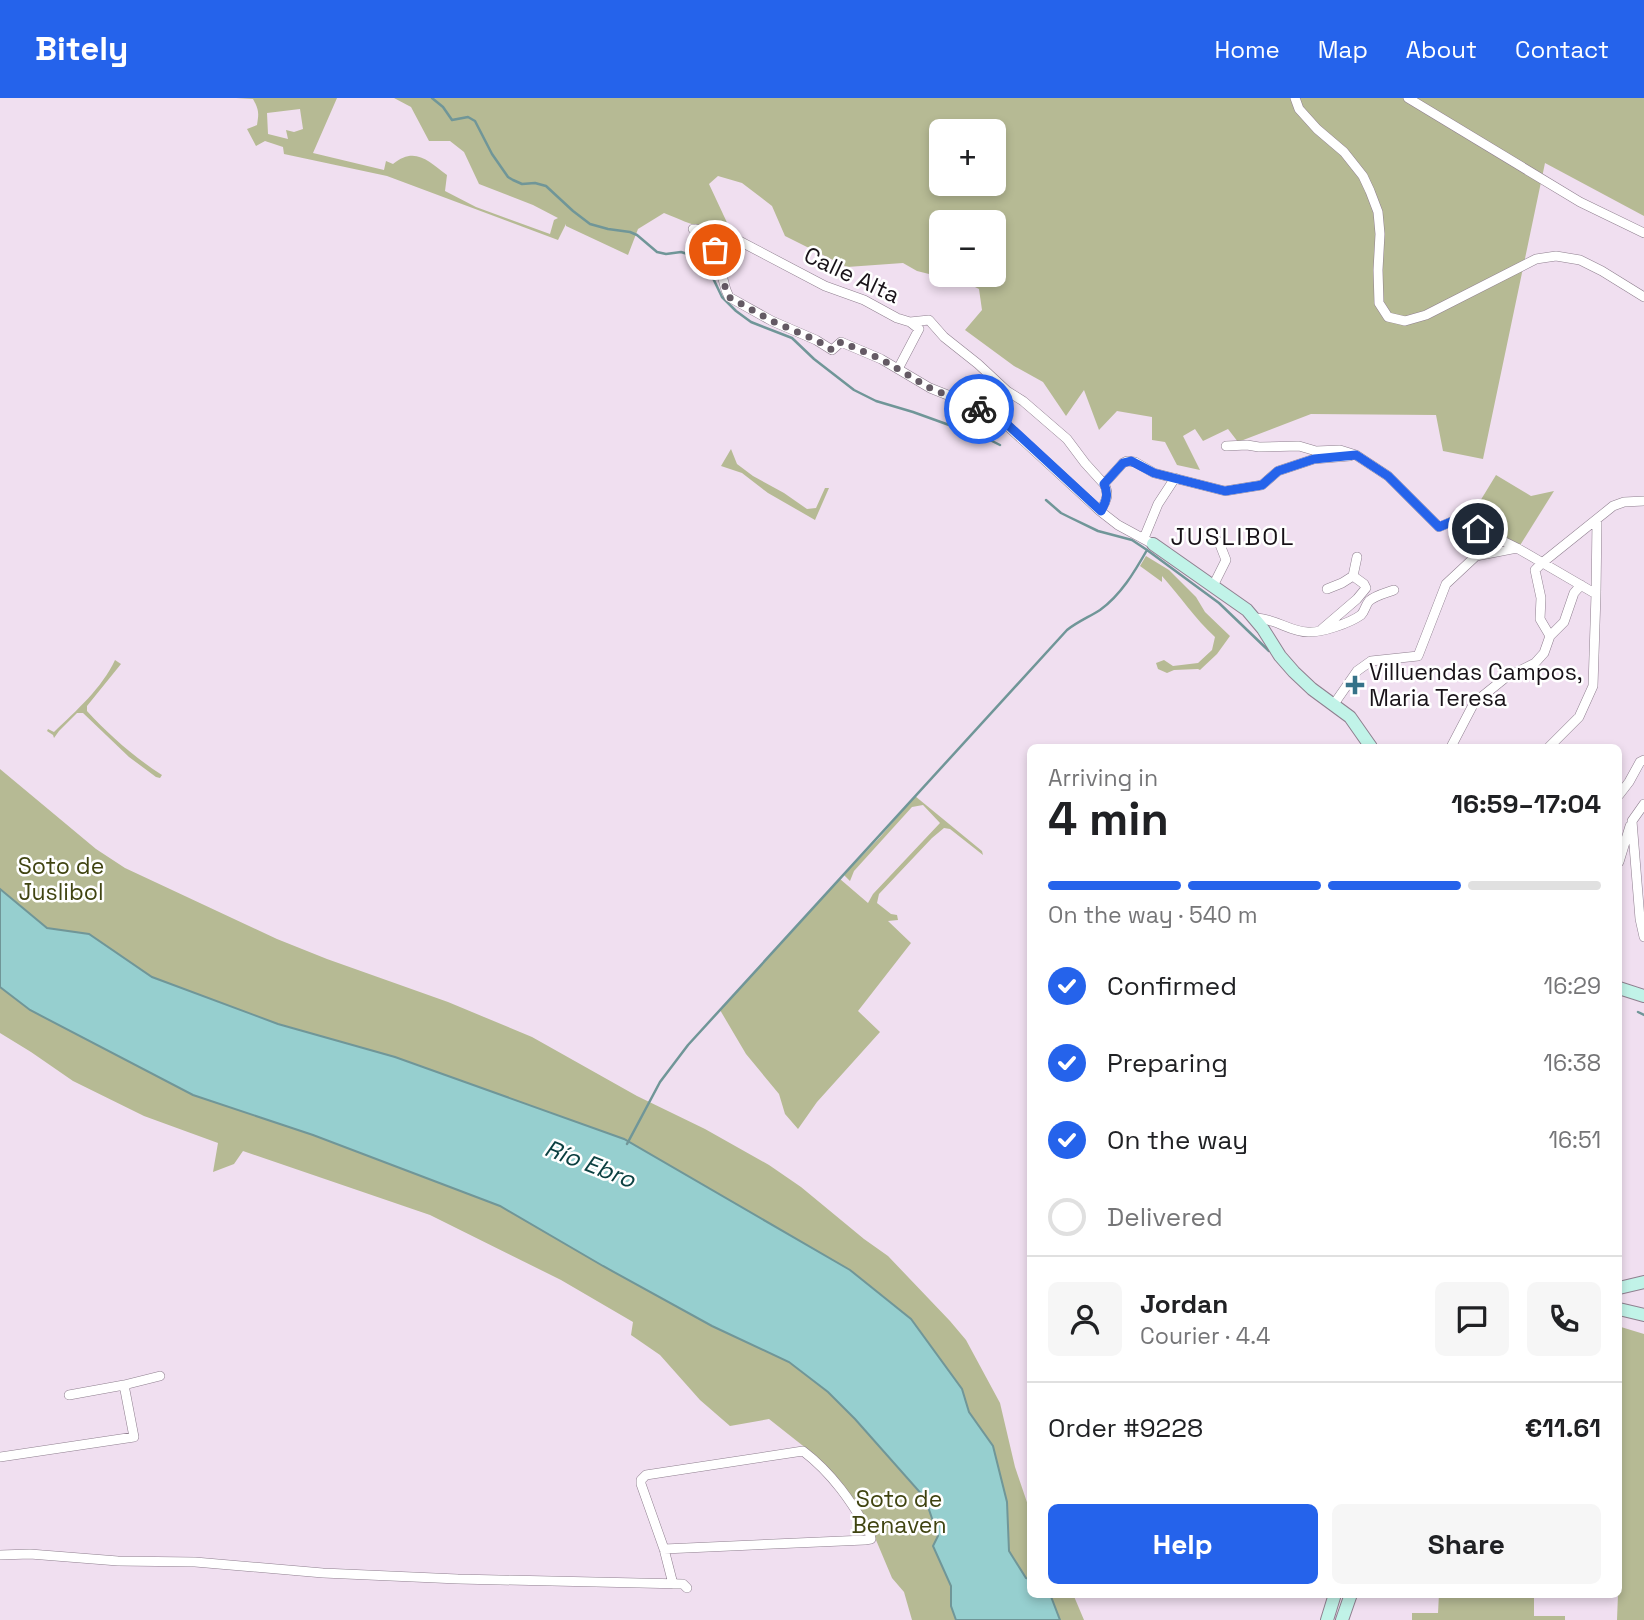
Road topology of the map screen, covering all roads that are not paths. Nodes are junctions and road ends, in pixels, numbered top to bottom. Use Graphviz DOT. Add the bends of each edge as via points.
graph roads {
  1 [pos="1295,98"];
  2 [pos="1408,98"];
  3 [pos="1644,233"];
  4 [pos="1644,297"];
  5 [pos="910,322"];
  6 [pos="898,369"];
  7 [pos="1226,446"];
  8 [pos="1356,455"];
  9 [pos="1175,478"];
  10 [pos="1104,484"];
  11 [pos="1644,501"];
  12 [pos="1101,511"];
  13 [pos="1597,520"];
  14 [pos="1211,536"];
  15 [pos="1148,541"];
  16 [pos="1517,548"];
  17 [pos="1357,557"];
  18 [pos="1542,563"];
  19 [pos="1353,576"];
  20 [pos="1581,585"];
  21 [pos="1213,586"];
  22 [pos="1327,589"];
  23 [pos="1394,590"];
  24 [pos="1595,594"];
  25 [pos="1255,618"];
  26 [pos="1321,630"];
  27 [pos="1550,636"];
  28 [pos="1334,704"];
  29 [pos="1369,744"];
  30 [pos="1453,744"];
  31 [pos="1552,744"];
  32 [pos="1644,760"];
  33 [pos="1622,791"];
  34 [pos="1644,804"];
  35 [pos="1632,821"];
  36 [pos="1622,853"];
  37 [pos="1644,937"];
  38 [pos="1622,989"];
  39 [pos="1644,996"];
  40 [pos="1644,1282"];
  41 [pos="1622,1287"];
  42 [pos="1622,1310"];
  43 [pos="1644,1315"];
  44 [pos="160,1376"];
  45 [pos="124,1385"];
  46 [pos="69,1395"];
  47 [pos="0,1457"];
  48 [pos="664,1549"];
  49 [pos="0,1555"];
  50 [pos="673,1584"];
  51 [pos="687,1588"];
  52 [pos="1334,1598"];
  53 [pos="1349,1598"];
  54 [pos="1327,1620"];
  55 [pos="1342,1620"];
  1 -- 4 [label="street" via="1299,109 1344,152 1370,191 1380,234 1379,303 1388,317 1405,321 1426,315 1536,259 1556,256 1580,260"];
  2 -- 3 [label="street" via="1580,202"];
  5 -- 6 [label="street" via="919,329"];
  5 -- 6 [label="street, Calle Alta" via="825,286 728,235 693,229 715,250 729,297 832,350 841,342"];
  5 -- 10 [label="street, Calle Alta" via="929,320 1067,439"];
  6 -- 12 [label="street" via="1001,420"];
  7 -- 8 [label="street" via="1299,446"];
  8 -- 9 [label="street" via="1314,459 1278,471 1262,485 1225,491"];
  8 -- 16 [label="street" via="1388,476 1439,527 1458,519"];
  9 -- 10 [label="street" via="1127,461"];
  9 -- 15 [label="street" via="1158,504"];
  10 -- 12 [label="street" via="1107,499"];
  11 -- 13 [label="street" via="1613,506"];
  12 -- 15 [label="street"];
  13 -- 18 [label="street"];
  13 -- 24 [label="street"];
  14 -- 21 [label="street" via="1219,542 1226,560"];
  15 -- 21 [label="street"];
  16 -- 18 [label="street"];
  16 -- 28 [label="street" via="1476,556 1447,584 1418,656 1371,661 1357,671"];
  17 -- 19 [label="street"];
  18 -- 20 [label="street"];
  18 -- 27 [label="street" via="1535,570 1540,619"];
  19 -- 22 [label="street"];
  19 -- 26 [label="street" via="1366,588"];
  20 -- 24 [label="street"];
  20 -- 27 [label="street" via="1564,622"];
  21 -- 25 [label="street"];
  23 -- 26 [label="street" via="1372,599 1364,613 1350,621"];
  24 -- 31 [label="street" via="1593,686 1579,716"];
  25 -- 26 [label="street" via="1306,632"];
  25 -- 28 [label="street" via="1294,673"];
  27 -- 30 [label="street" via="1535,663 1504,678 1474,703"];
  28 -- 29 [label="street"];
  32 -- 33 [label="street"];
  34 -- 35 [label="street"];
  35 -- 36 [label="street"];
  35 -- 37 [label="street"];
  38 -- 39 [label="street"];
  40 -- 41 [label="street"];
  42 -- 43 [label="street"];
  44 -- 45 [label="street"];
  45 -- 46 [label="street"];
  45 -- 47 [label="street" via="134,1437"];
  48 -- 48 [label="street" via="641,1484 646,1475 803,1451 852,1503 871,1539"];
  48 -- 50 [label="street"];
  49 -- 50 [label="street" via="195,1562 323,1573"];
  50 -- 51 [label="street"];
  52 -- 54 [label="street"];
  53 -- 55 [label="street"];
}
